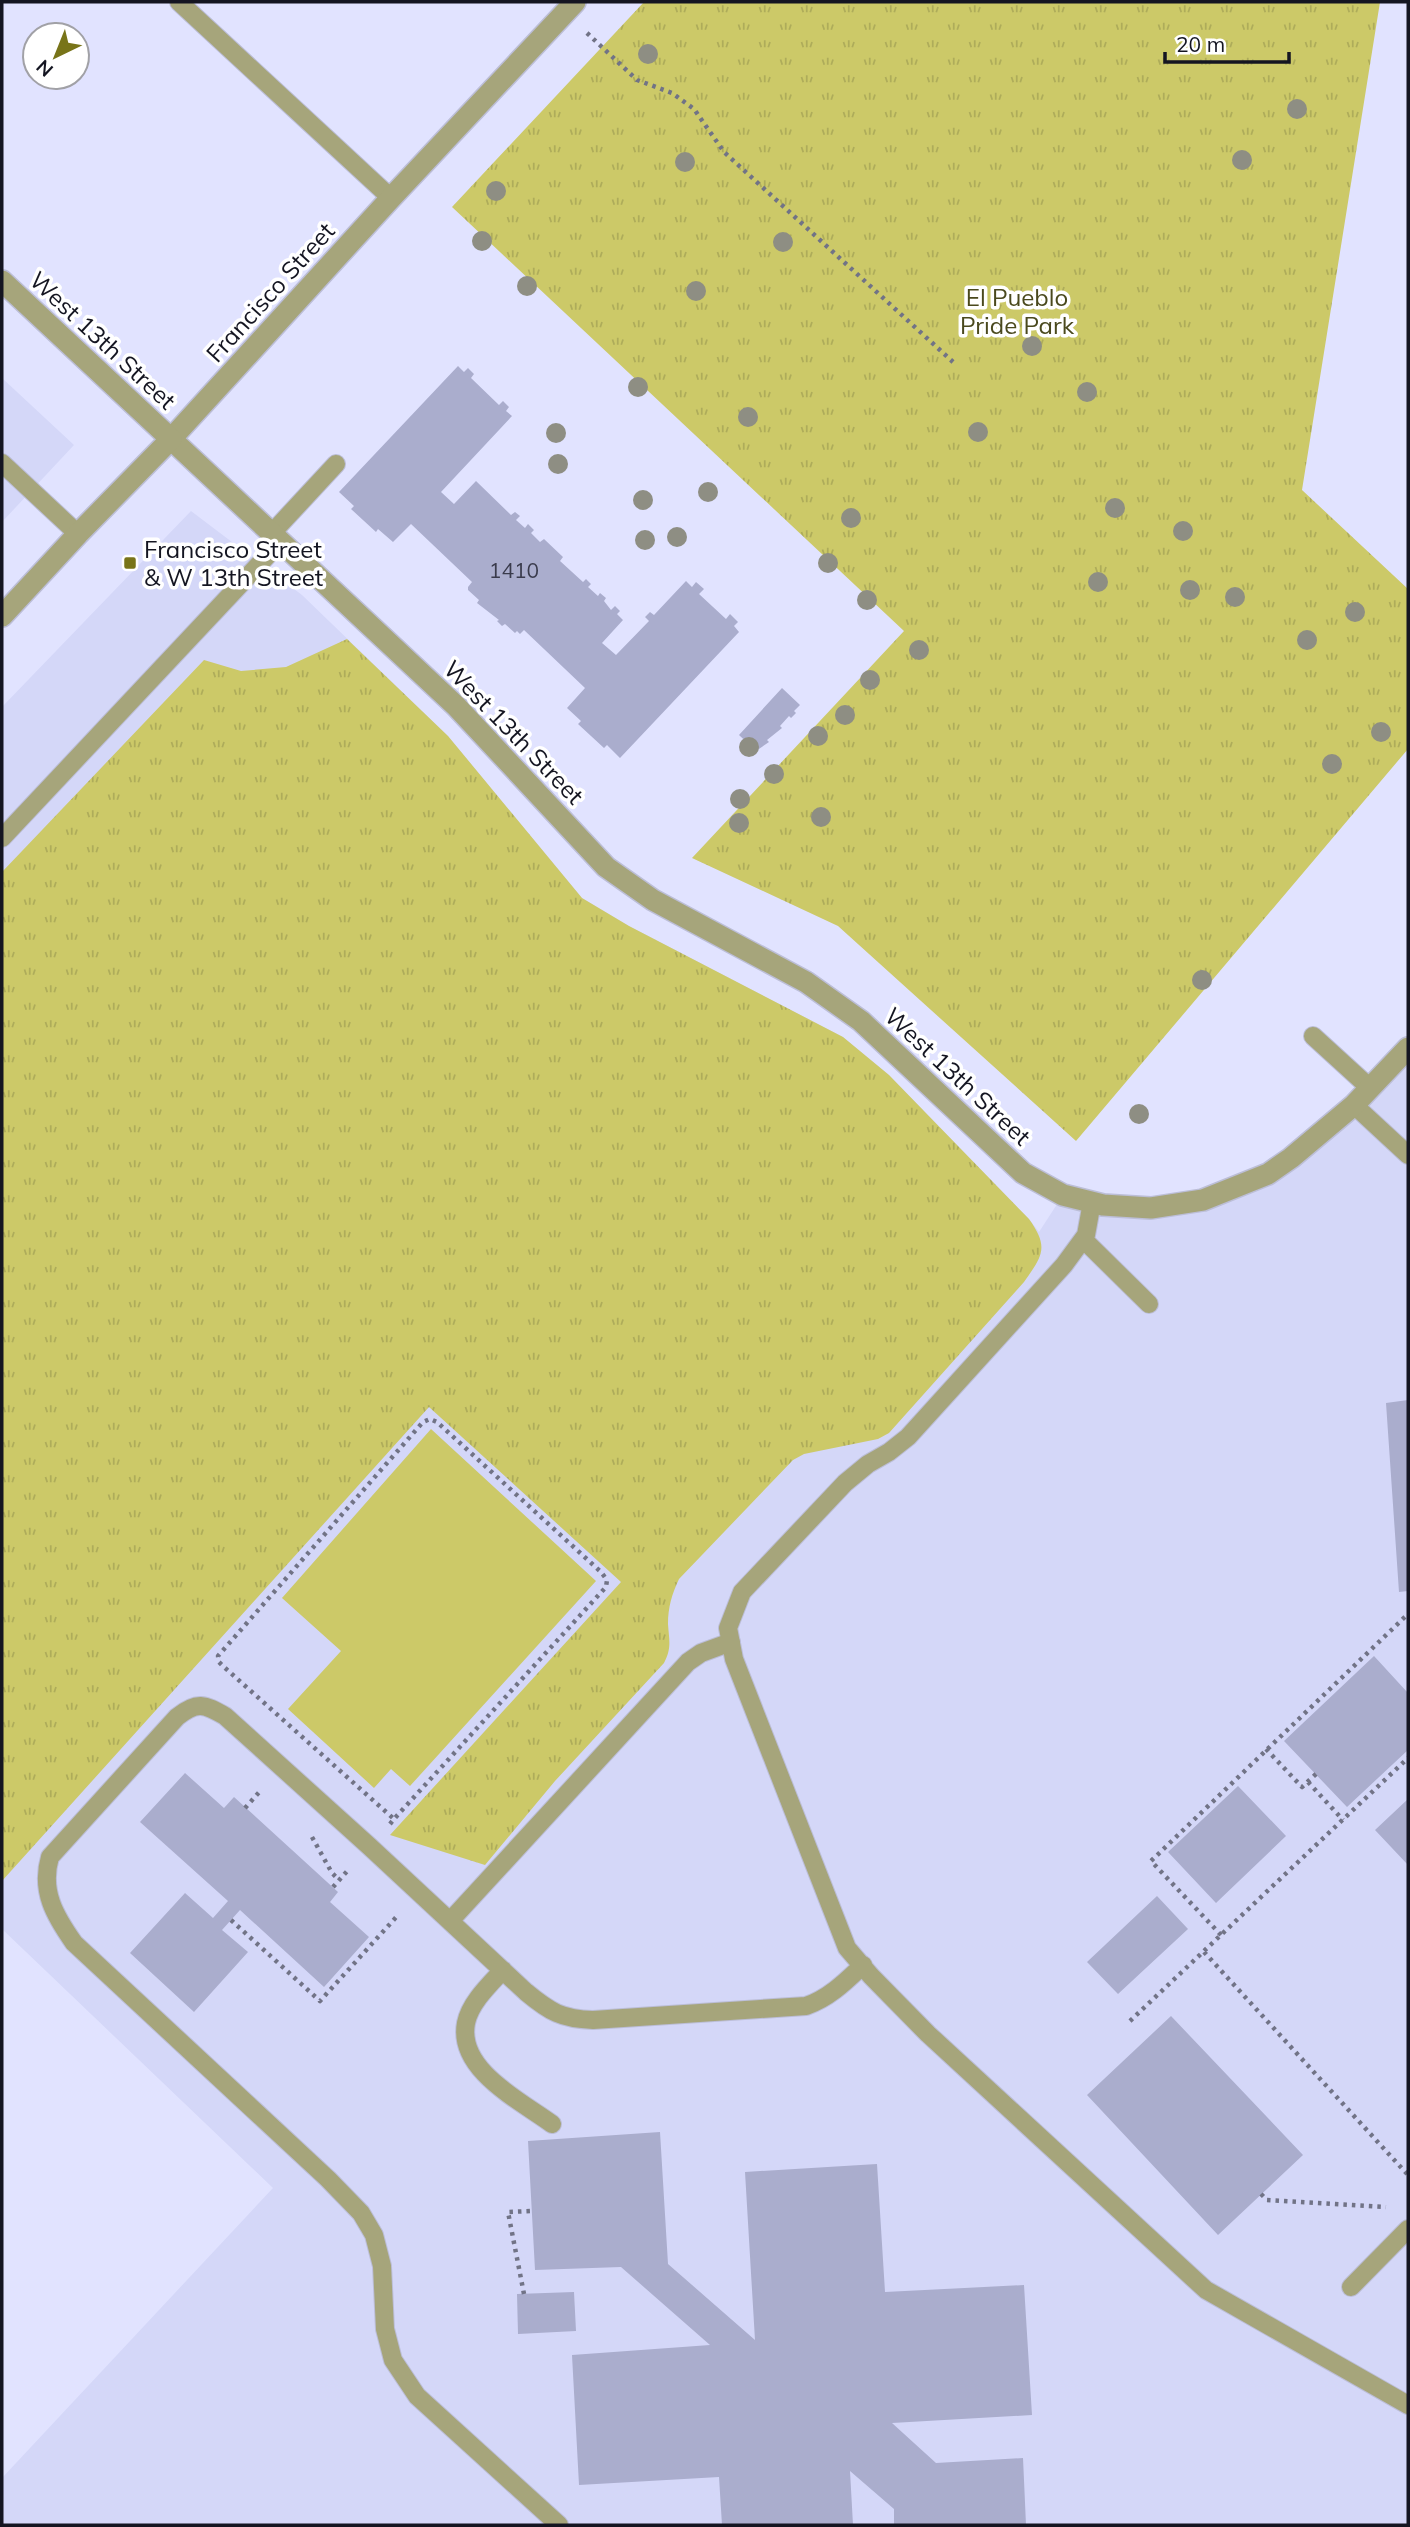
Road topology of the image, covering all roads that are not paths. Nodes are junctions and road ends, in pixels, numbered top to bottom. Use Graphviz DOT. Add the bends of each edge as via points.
graph roads {
  1 [pos="179,2"];
  2 [pos="570,7"];
  3 [pos="391,198"];
  4 [pos="2,281"];
  5 [pos="171,439"];
  6 [pos="2,463"];
  7 [pos="336,464"];
  8 [pos="78,534"];
  9 [pos="276,537"];
  10 [pos="2,616"];
  11 [pos="2,838"];
  12 [pos="1314,1036"];
  13 [pos="1408,1048"];
  14 [pos="1370,1088"];
  15 [pos="1354,1105"];
  16 [pos="1408,1156"];
  17 [pos="1092,1202"];
  18 [pos="1083,1239"];
  19 [pos="1149,1304"];
  20 [pos="731,1642"];
  21 [pos="450,1921"];
  22 [pos="863,1965"];
  23 [pos="503,1970"];
  24 [pos="552,2124"];
  25 [pos="1408,2229"];
  26 [pos="1351,2287"];
  27 [pos="1408,2405"];
  28 [pos="559,2525"];
  1 -- 3 [label="lane"];
  2 -- 3 [label="street, Francisco Street"];
  3 -- 5 [label="street, Francisco Street"];
  4 -- 5 [label="street, West 13th Street"];
  5 -- 8 [label="street, Francisco Street"];
  5 -- 9 [label="street, West 13th Street"];
  6 -- 8 [label="lane"];
  7 -- 9 [label="lane"];
  8 -- 10 [label="street, Francisco Street"];
  9 -- 11 [label="lane"];
  9 -- 17 [label="street, West 13th Street" via="456,706 606,867 653,900 806,982 861,1021 1023,1173 1063,1195"];
  12 -- 14 [label="lane"];
  13 -- 14 [label="street, West 13th Street"];
  14 -- 15 [label="street, West 13th Street"];
  15 -- 16 [label="lane"];
  15 -- 17 [label="street, West 13th Street" via="1268,1174 1203,1200 1151,1208"];
  17 -- 18 [label="lane"];
  18 -- 19 [label="lane"];
  18 -- 20 [label="lane" via="908,1437 845,1483 742,1592 728,1628"];
  20 -- 21 [label="lane" via="688,1662"];
  20 -- 22 [label="lane" via="847,1948"];
  21 -- 23 [label="lane"];
  21 -- 28 [label="lane" via="225,1716 206,1705 189,1707 177,1717 50,1857 46,1871 47,1894 74,1943 361,2213 374,2235 382,2266 384,2329 393,2360 417,2396"];
  22 -- 23 [label="lane" via="822,2001 806,2007 593,2020 569,2019 543,2006"];
  22 -- 27 [label="lane" via="928,2034 1206,2290"];
  23 -- 24 [label="lane" via="466,2023 469,2050 486,2076"];
  25 -- 26 [label="lane"];
}
